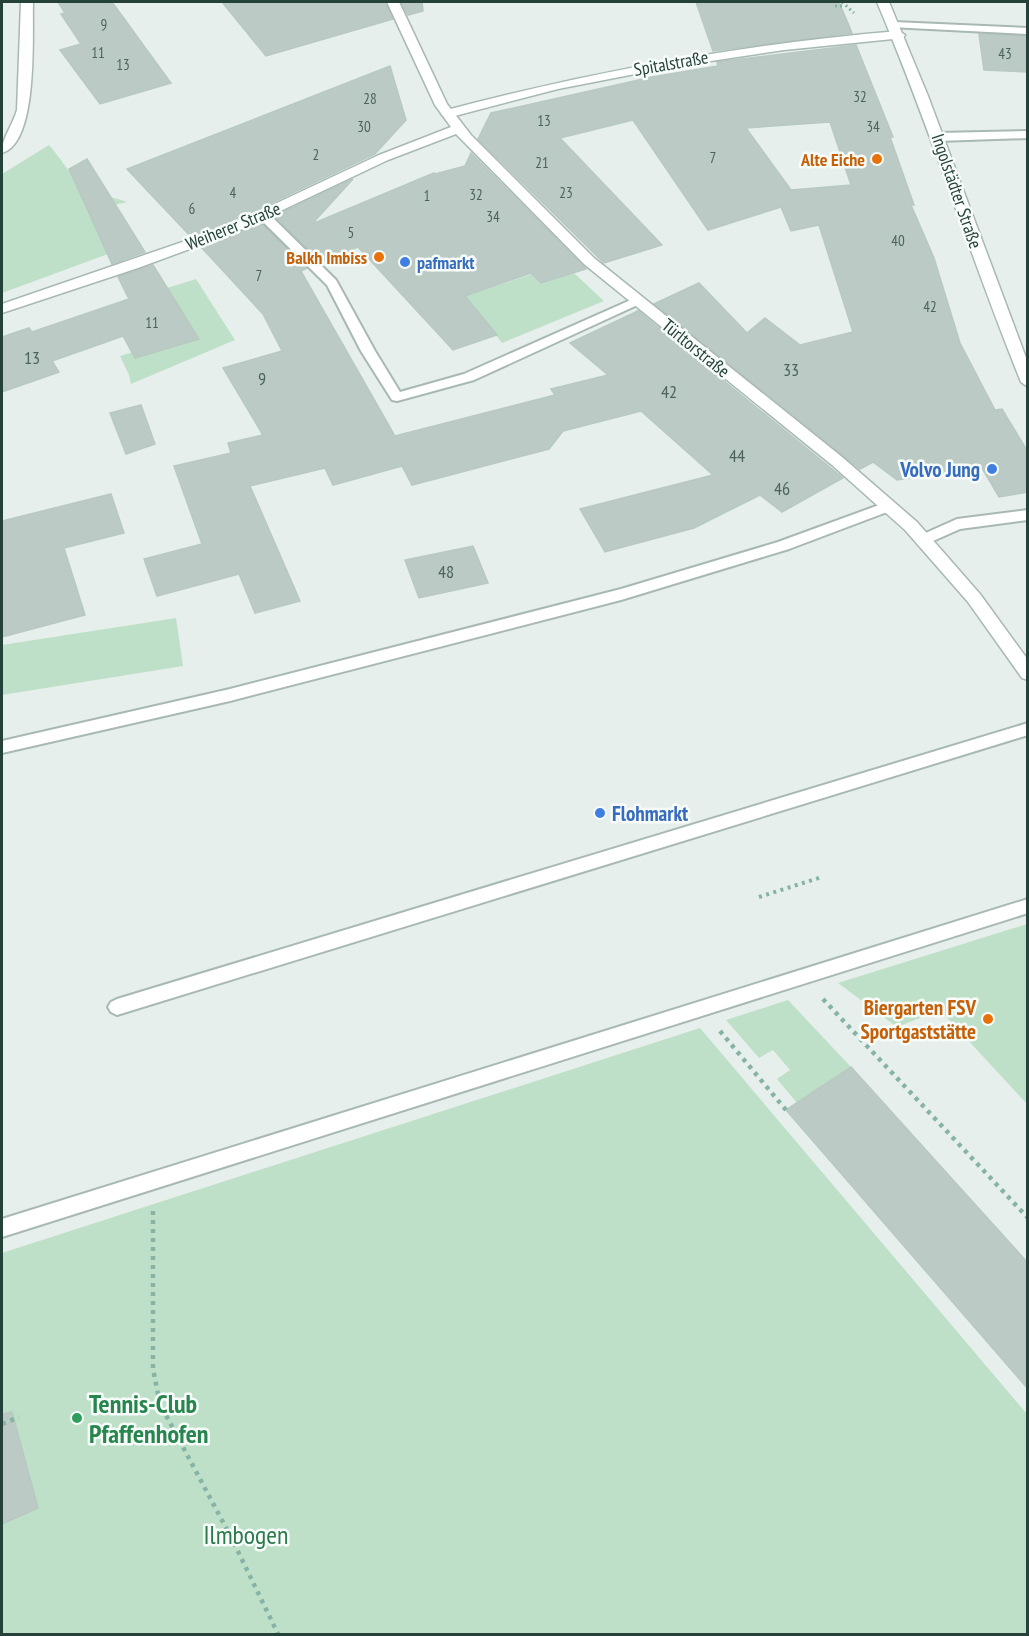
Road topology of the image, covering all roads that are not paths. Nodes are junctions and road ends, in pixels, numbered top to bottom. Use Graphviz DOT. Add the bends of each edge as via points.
graph roads {
  1 [pos="27,2"];
  2 [pos="393,2"];
  3 [pos="883,2"];
  4 [pos="896,30"];
  5 [pos="1028,31"];
  6 [pos="447,114"];
  7 [pos="458,129"];
  8 [pos="1028,134"];
  9 [pos="938,137"];
  10 [pos="2,148"];
  11 [pos="263,215"];
  12 [pos="638,302"];
  13 [pos="2,309"];
  14 [pos="1028,382"];
  15 [pos="890,506"];
  16 [pos="1028,515"];
  17 [pos="924,540"];
  18 [pos="1028,674"];
  19 [pos="1028,729"];
  20 [pos="2,747"];
  21 [pos="1028,906"];
  22 [pos="117,1007"];
  23 [pos="2,1228"];
  1 -- 10 [label="street" via="21,125"];
  2 -- 6 [label="street, Türltorstraße"];
  3 -- 4 [label="street, Ingolstädter Straße"];
  4 -- 5 [label="lane"];
  4 -- 6 [label="street, Spitalstraße" via="683,60"];
  4 -- 9 [label="street, Ingolstädter Straße"];
  6 -- 7 [label="street, Türltorstraße"];
  7 -- 11 [label="street, Weiherer Straße" via="390,153"];
  7 -- 12 [label="street, Türltorstraße" via="558,232"];
  8 -- 9 [label="lane"];
  9 -- 14 [label="street, Ingolstädter Straße" via="1006,331"];
  11 -- 12 [label="lane" via="332,283 398,397 469,377"];
  11 -- 13 [label="street, Weiherer Straße" via="181,248"];
  12 -- 15 [label="street, Türltorstraße"];
  15 -- 17 [label="street, Türltorstraße"];
  15 -- 20 [label="lane" via="818,534 646,588 199,704"];
  16 -- 17 [label="lane" via="957,524"];
  17 -- 18 [label="street, Türltorstraße" via="974,598"];
  19 -- 22 [label="lane"];
  21 -- 23 [label="lane"];
}
